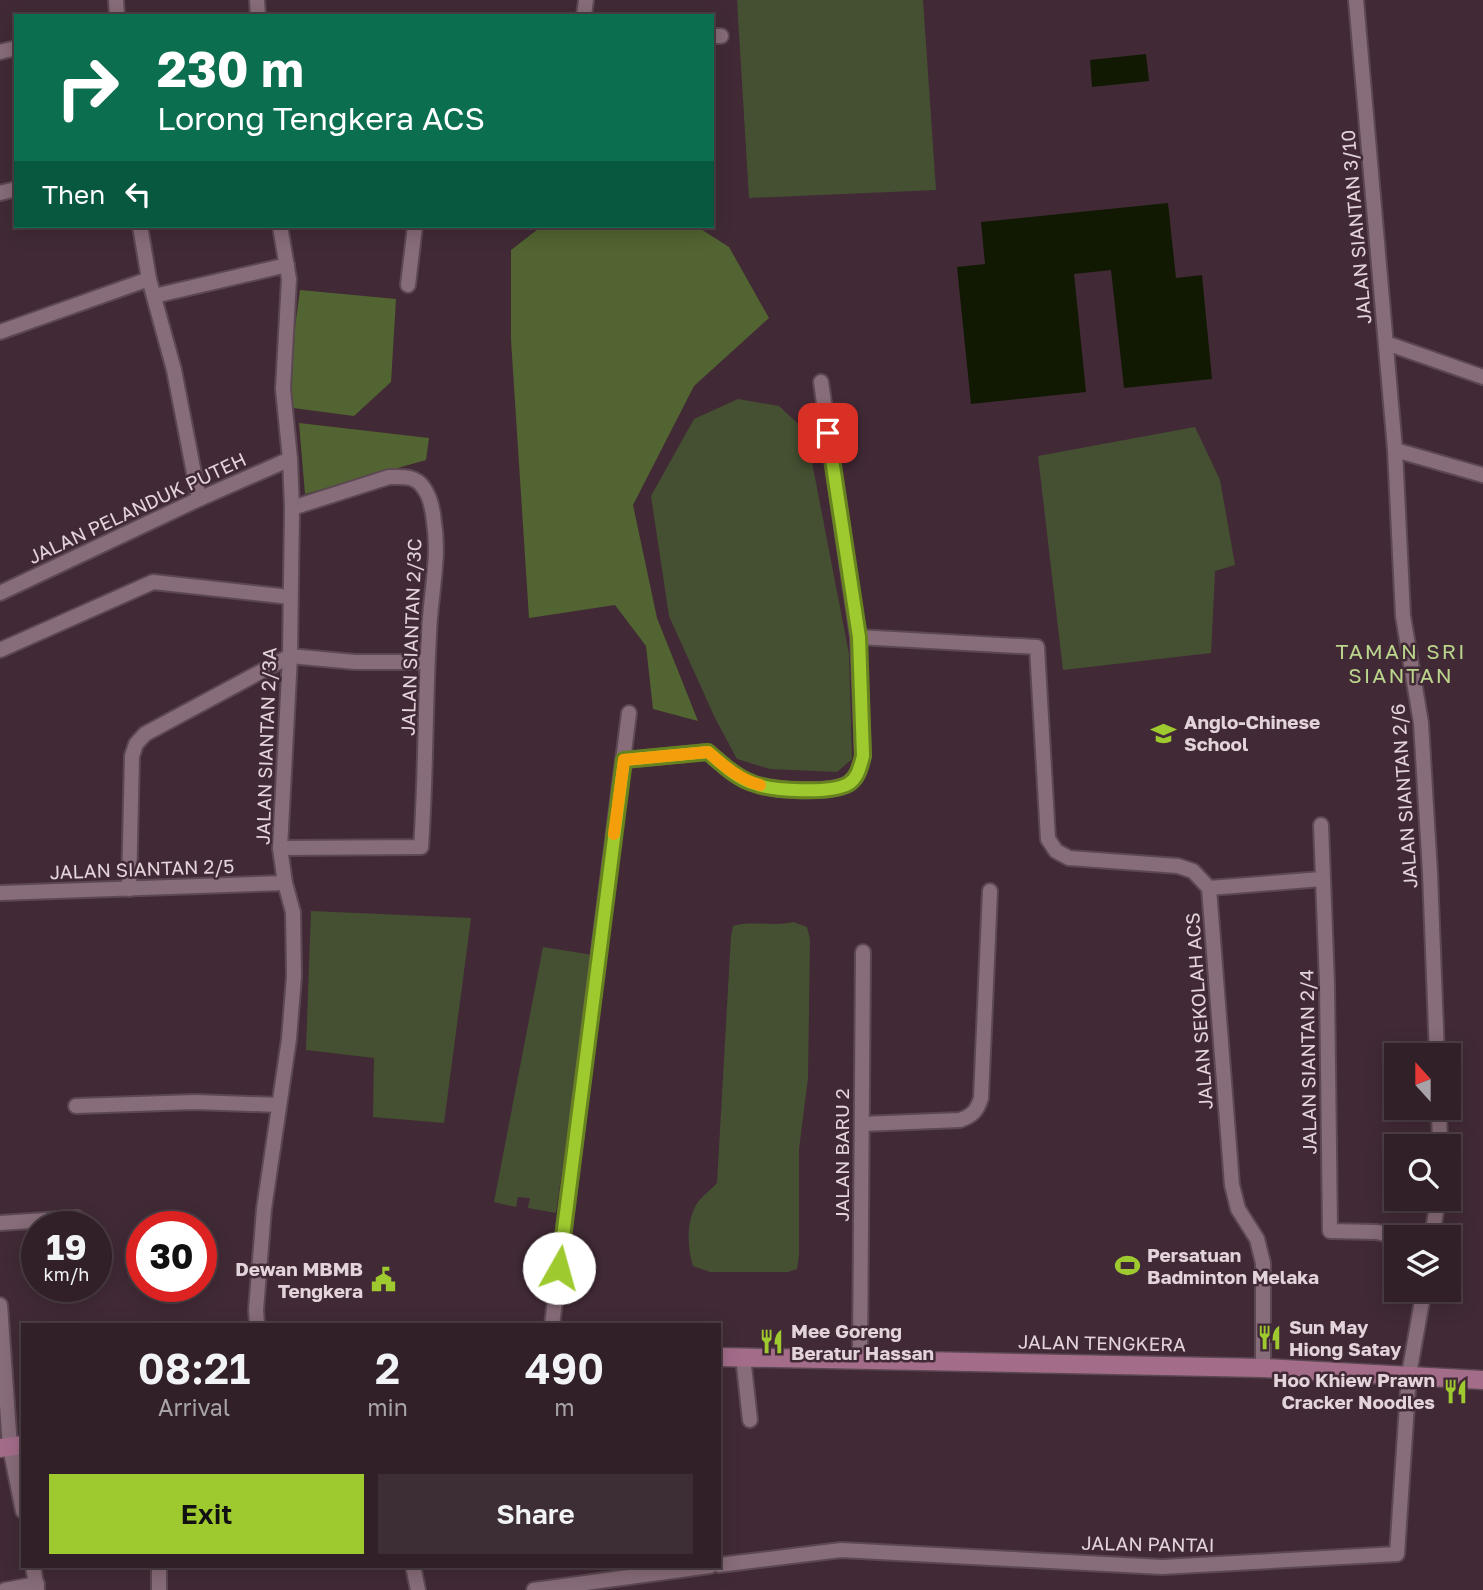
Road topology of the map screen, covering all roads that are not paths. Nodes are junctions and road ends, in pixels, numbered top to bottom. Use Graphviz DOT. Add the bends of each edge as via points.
graph roads {
  1 [pos="1356,0"];
  2 [pos="140,228"];
  3 [pos="280,228"];
  4 [pos="415,228"];
  5 [pos="288,272"];
  6 [pos="149,279"];
  7 [pos="408,285"];
  8 [pos="154,296"];
  9 [pos="0,332"];
  10 [pos="1386,343"];
  11 [pos="1483,377"];
  12 [pos="821,382"];
  13 [pos="1395,450"];
  14 [pos="290,459"];
  15 [pos="1483,475"];
  16 [pos="199,499"];
  17 [pos="292,508"];
  18 [pos="0,593"];
  19 [pos="290,597"];
  20 [pos="859,637"];
  21 [pos="0,650"];
  22 [pos="290,656"];
  23 [pos="427,662"];
  24 [pos="629,713"];
  25 [pos="624,760"];
  26 [pos="1321,825"];
  27 [pos="280,848"];
  28 [pos="1322,879"];
  29 [pos="285,883"];
  30 [pos="1209,888"];
  31 [pos="130,889"];
  32 [pos="990,891"];
  33 [pos="0,892"];
  34 [pos="863,952"];
  35 [pos="1437,1043"];
  36 [pos="76,1105"];
  37 [pos="279,1105"];
  38 [pos="862,1124"];
  39 [pos="21,1222"];
  40 [pos="0,1223"];
  41 [pos="1384,1234"];
  42 [pos="1422,1302"];
  43 [pos="0,1305"];
  44 [pos="257,1323"];
  45 [pos="552,1323"];
  46 [pos="721,1357"];
  47 [pos="743,1357"];
  48 [pos="860,1358"];
  49 [pos="1264,1368"];
  50 [pos="1409,1374"];
  51 [pos="1483,1380"];
  52 [pos="750,1420"];
  53 [pos="11,1447"];
  54 [pos="21,1500"];
  55 [pos="721,1565"];
  56 [pos="33,1568"];
  57 [pos="159,1568"];
  58 [pos="413,1568"];
  59 [pos="694,1568"];
  60 [pos="37,1587"];
  61 [pos="5,1590"];
  62 [pos="159,1590"];
  63 [pos="418,1590"];
  64 [pos="534,1590"];
  1 -- 10 [label="street, JALAN SIANTAN 3/10"];
  2 -- 6 [label="street"];
  3 -- 5 [label="street, JALAN SIANTAN 2/3A"];
  4 -- 7 [label="street"];
  5 -- 8 [label="street"];
  5 -- 14 [label="street, JALAN SIANTAN 2/3A" via="283,388"];
  6 -- 8 [label="street"];
  6 -- 9 [label="street"];
  8 -- 16 [label="street" via="174,370"];
  10 -- 11 [label="street"];
  10 -- 13 [label="street, JALAN SIANTAN 3/10"];
  12 -- 20 [label="street"];
  13 -- 15 [label="street"];
  13 -- 35 [label="street, JALAN SIANTAN 2/6" via="1403,616 1422,737"];
  14 -- 16 [label="street, JALAN PELANDUK PUTEH"];
  14 -- 17 [label="street, JALAN SIANTAN 2/3A"];
  16 -- 18 [label="street, JALAN PELANDUK PUTEH"];
  17 -- 19 [label="street, JALAN SIANTAN 2/3A"];
  17 -- 23 [label="street, JALAN SIANTAN 2/3C" via="389,477 406,477 423,486 435,524"];
  19 -- 21 [label="street" via="153,582"];
  19 -- 22 [label="street, JALAN SIANTAN 2/3A"];
  20 -- 25 [label="street" via="863,756 850,783 834,789 777,789 752,783 708,752"];
  20 -- 30 [label="street, JALAN SEKOLAH ACS" via="1037,647 1048,839 1069,858 1178,866 1193,872"];
  22 -- 23 [label="street"];
  22 -- 27 [label="street, JALAN SIANTAN 2/3A"];
  22 -- 31 [label="street" via="145,734 136,744 132,756"];
  23 -- 27 [label="street, JALAN SIANTAN 2/3C" via="421,847"];
  24 -- 25 [label="street"];
  25 -- 45 [label="street"];
  26 -- 28 [label="street, JALAN SIANTAN 2/4"];
  27 -- 29 [label="street, JALAN SIANTAN 2/3A"];
  28 -- 30 [label="street"];
  28 -- 41 [label="street, JALAN SIANTAN 2/4" via="1330,1231"];
  29 -- 31 [label="street, JALAN SIANTAN 2/5"];
  29 -- 37 [label="street, JALAN SIANTAN 2/3A" via="293,912 294,976"];
  30 -- 49 [label="street, JALAN SEKOLAH ACS" via="1232,1185 1238,1209 1257,1239 1263,1264"];
  31 -- 33 [label="street, JALAN SIANTAN 2/5"];
  32 -- 38 [label="street" via="978,1109 960,1120"];
  34 -- 38 [label="street, JALAN BARU 2"];
  36 -- 37 [label="street"];
  37 -- 44 [label="street, JALAN SIANTAN 2/3A" via="264,1209"];
  38 -- 48 [label="street, JALAN BARU 2"];
  39 -- 40 [label="street"];
  42 -- 50 [label="street"];
  43 -- 53 [label="street"];
  46 -- 47 [label="main road, JALAN TENGKERA"];
  47 -- 48 [label="main road, JALAN TENGKERA"];
  47 -- 52 [label="street"];
  48 -- 49 [label="main road, JALAN TENGKERA"];
  49 -- 50 [label="main road, JALAN TENGKERA"];
  50 -- 51 [label="main road, JALAN TENGKERA"];
  50 -- 55 [label="street, JALAN PANTAI" via="1397,1554 1162,1567 841,1550"];
  53 -- 54 [label="street"];
  56 -- 60 [label="street"];
  57 -- 62 [label="street"];
  58 -- 63 [label="street"];
  59 -- 64 [label="street"];
  60 -- 61 [label="street"];
}
